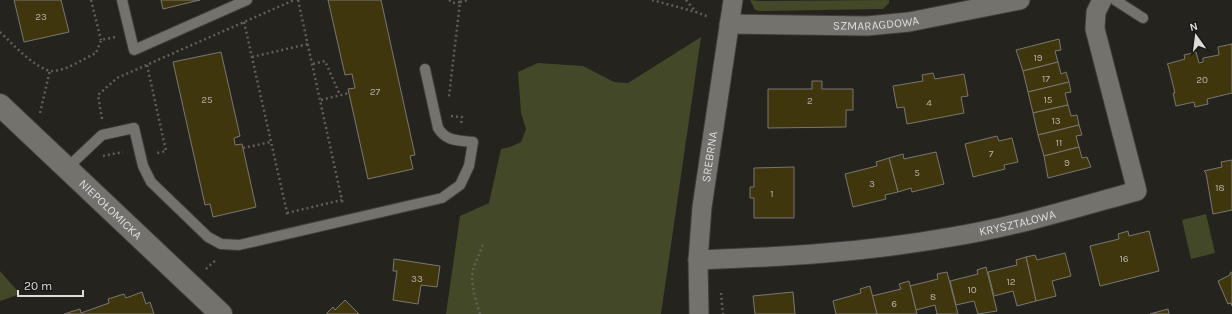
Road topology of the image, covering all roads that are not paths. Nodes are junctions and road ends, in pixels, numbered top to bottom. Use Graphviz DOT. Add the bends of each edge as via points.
graph roads {
  1 [pos="122,0"];
  2 [pos="247,0"];
  3 [pos="733,0"];
  4 [pos="1020,0"];
  5 [pos="1102,0"];
  6 [pos="1115,0"];
  7 [pos="1143,18"];
  8 [pos="729,24"];
  9 [pos="425,69"];
  10 [pos="0,105"];
  11 [pos="67,168"];
  12 [pos="698,260"];
  13 [pos="221,314"];
  14 [pos="699,314"];
  1 -- 2 [label="lane" via="134,50"];
  3 -- 8 [label="street, SREBRNA"];
  4 -- 8 [label="street, SZMARAGDOWA" via="909,22 867,26"];
  5 -- 12 [label="street, KRYSZTAŁOWA" via="1096,12 1095,29 1137,191 998,228 944,239 816,255"];
  6 -- 7 [label="lane"];
  8 -- 12 [label="street, SREBRNA" via="702,207"];
  9 -- 11 [label="lane" via="438,128 443,136 473,142 469,166 460,185 442,198 239,244 221,244 208,237 151,182 142,166 134,128 102,135"];
  10 -- 11 [label="main road, NIEPOŁOMICKA"];
  11 -- 13 [label="main road, NIEPOŁOMICKA"];
  12 -- 14 [label="street, SREBRNA"];
}
